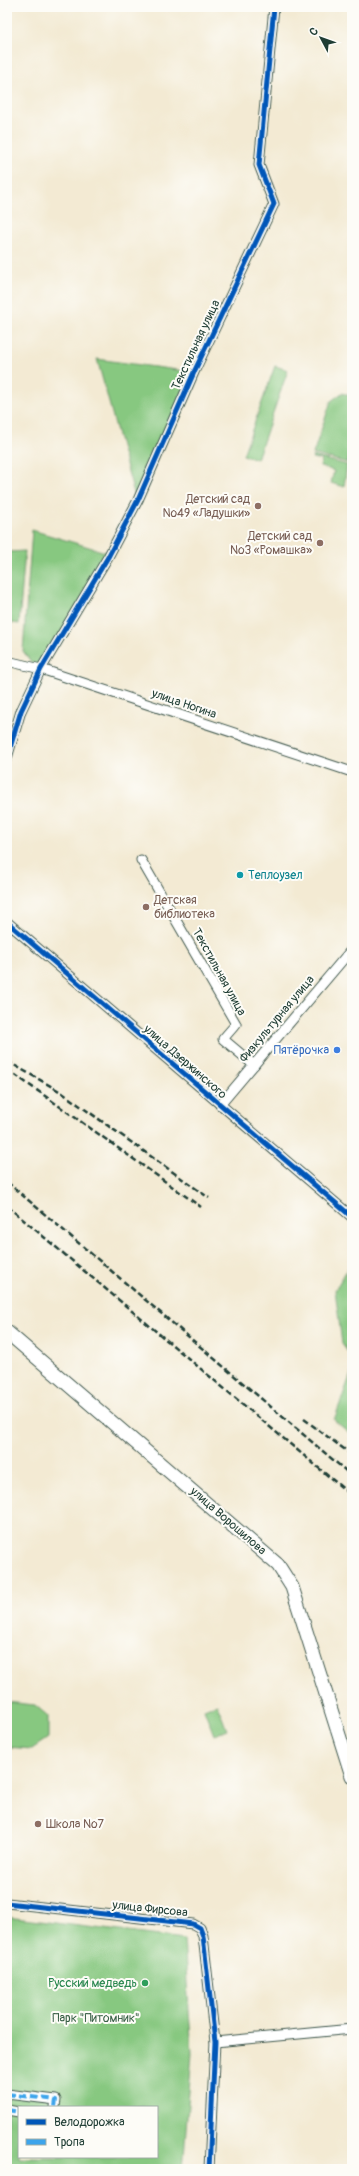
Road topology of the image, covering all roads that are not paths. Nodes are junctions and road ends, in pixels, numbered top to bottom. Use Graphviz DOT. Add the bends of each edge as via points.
graph roads {
  1 [pos="274,7"];
  2 [pos="7,661"];
  3 [pos="40,669"];
  4 [pos="7,758"];
  5 [pos="352,772"];
  6 [pos="141,860"];
  7 [pos="7,922"];
  8 [pos="352,949"];
  9 [pos="254,1065"];
  10 [pos="220,1105"];
  11 [pos="352,1216"];
  12 [pos="7,1332"];
  13 [pos="352,1776"];
  14 [pos="7,1903"];
  15 [pos="352,2029"];
  16 [pos="215,2042"];
  17 [pos="7,2094"];
  18 [pos="55,2106"];
  19 [pos="7,2110"];
  20 [pos="18,2112"];
  21 [pos="209,2169"];
  1 -- 3 [label="street, Текстильная улица" via="259,165 274,204 195,370 138,500 108,557"];
  2 -- 3 [label="street, улица Ногина"];
  3 -- 4 [label="street" via="21,711"];
  3 -- 5 [label="street, улица Ногина"];
  6 -- 9 [label="street, Текстильная улица" via="236,1024 223,1039"];
  7 -- 10 [label="street, улица Дзержинского"];
  8 -- 9 [label="street, Физкультурная улица"];
  9 -- 10 [label="street, Физкультурная улица"];
  10 -- 11 [label="street, улица Дзержинского"];
  12 -- 13 [label="main road, улица Ворошилова" via="278,1565 292,1587"];
  14 -- 16 [label="street, улица Фирсова" via="193,1924 200,1928"];
  15 -- 16 [label="street"];
  16 -- 21 [label="street"];
  17 -- 18 [label="street" via="56,2100"];
  19 -- 20 [label="street"];
}
